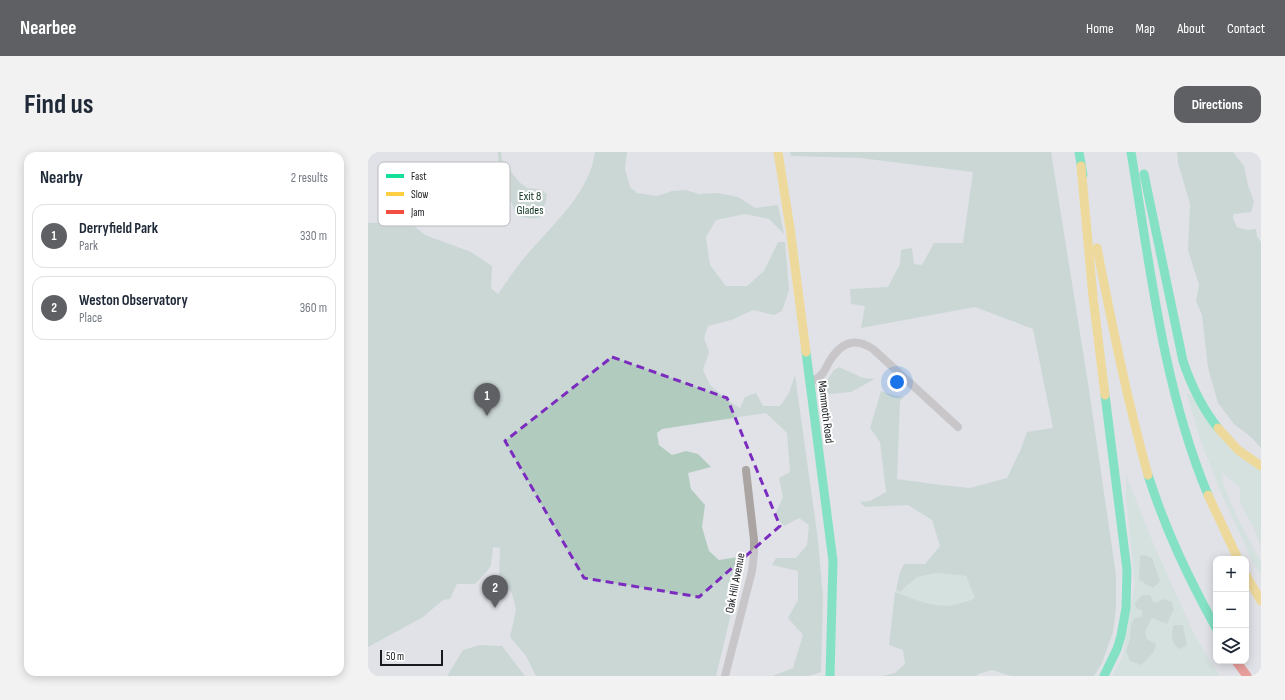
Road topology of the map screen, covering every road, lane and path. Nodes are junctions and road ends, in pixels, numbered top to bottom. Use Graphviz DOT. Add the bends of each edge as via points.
graph roads {
  1 [pos="778,152"];
  2 [pos="1079,152"];
  3 [pos="1131,152"];
  4 [pos="1139,152"];
  5 [pos="1081,166"];
  6 [pos="810,383"];
  7 [pos="958,427"];
  8 [pos="1261,466"];
  9 [pos="746,470"];
  10 [pos="1236,556"];
  11 [pos="1249,580"];
  12 [pos="1261,600"];
  13 [pos="1213,622"];
  14 [pos="1238,664"];
  15 [pos="725,676"];
  16 [pos="830,676"];
  17 [pos="1104,676"];
  18 [pos="1247,676"];
  1 -- 6 [label="main road, Mammoth Road"];
  2 -- 5 [label="main road"];
  3 -- 10 [label="main road" via="1171,377 1202,481"];
  4 -- 8 [label="main road" via="1186,370 1197,398 1219,430 1240,451"];
  5 -- 13 [label="main road" via="1127,395 1142,456 1159,509 1188,576"];
  5 -- 17 [label="main road" via="1093,296 1127,570 1124,620 1118,646"];
  6 -- 7 [label="street" via="822,374 838,349 846,344 860,343 872,349"];
  6 -- 16 [label="main road, Mammoth Road" via="833,561"];
  9 -- 15 [label="street, Oak Hill Avenue" via="754,554"];
  11 -- 12 [label="main road"];
  14 -- 18 [label="main road"];
}
